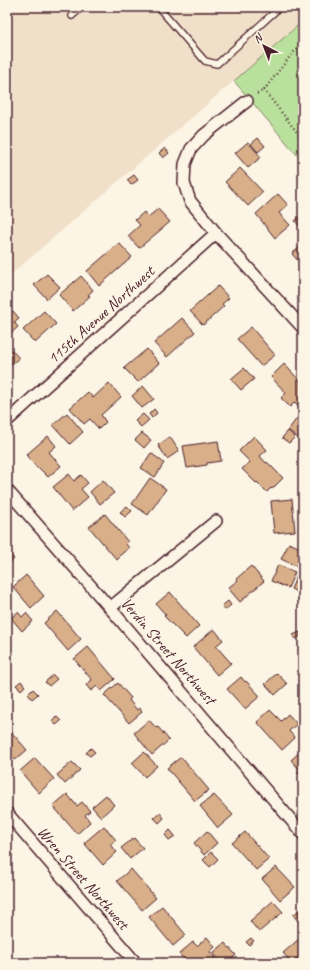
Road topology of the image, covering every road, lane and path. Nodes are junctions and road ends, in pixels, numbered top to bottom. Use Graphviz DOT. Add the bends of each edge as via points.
graph roads {
  1 [pos="82,7"];
  2 [pos="158,7"];
  3 [pos="280,7"];
  4 [pos="72,16"];
  5 [pos="303,43"];
  6 [pos="264,90"];
  7 [pos="246,101"];
  8 [pos="303,140"];
  9 [pos="216,233"];
  10 [pos="303,328"];
  11 [pos="7,421"];
  12 [pos="7,490"];
  13 [pos="216,521"];
  14 [pos="110,608"];
  15 [pos="7,813"];
  16 [pos="303,834"];
  17 [pos="136,963"];
  1 -- 4 [label="lane"];
  2 -- 3 [label="lane" via="205,61 217,64"];
  5 -- 6 [label="path"];
  6 -- 7 [label="path"];
  6 -- 8 [label="path"];
  7 -- 9 [label="street" via="204,135 191,149 185,164 184,183 190,201"];
  9 -- 10 [label="street"];
  9 -- 11 [label="street, 115th Avenue Northwest"];
  12 -- 14 [label="street, Verdin Street Northwest"];
  13 -- 14 [label="street"];
  14 -- 16 [label="street, Verdin Street Northwest"];
  15 -- 17 [label="street, Wren Street Northwest"];
}
